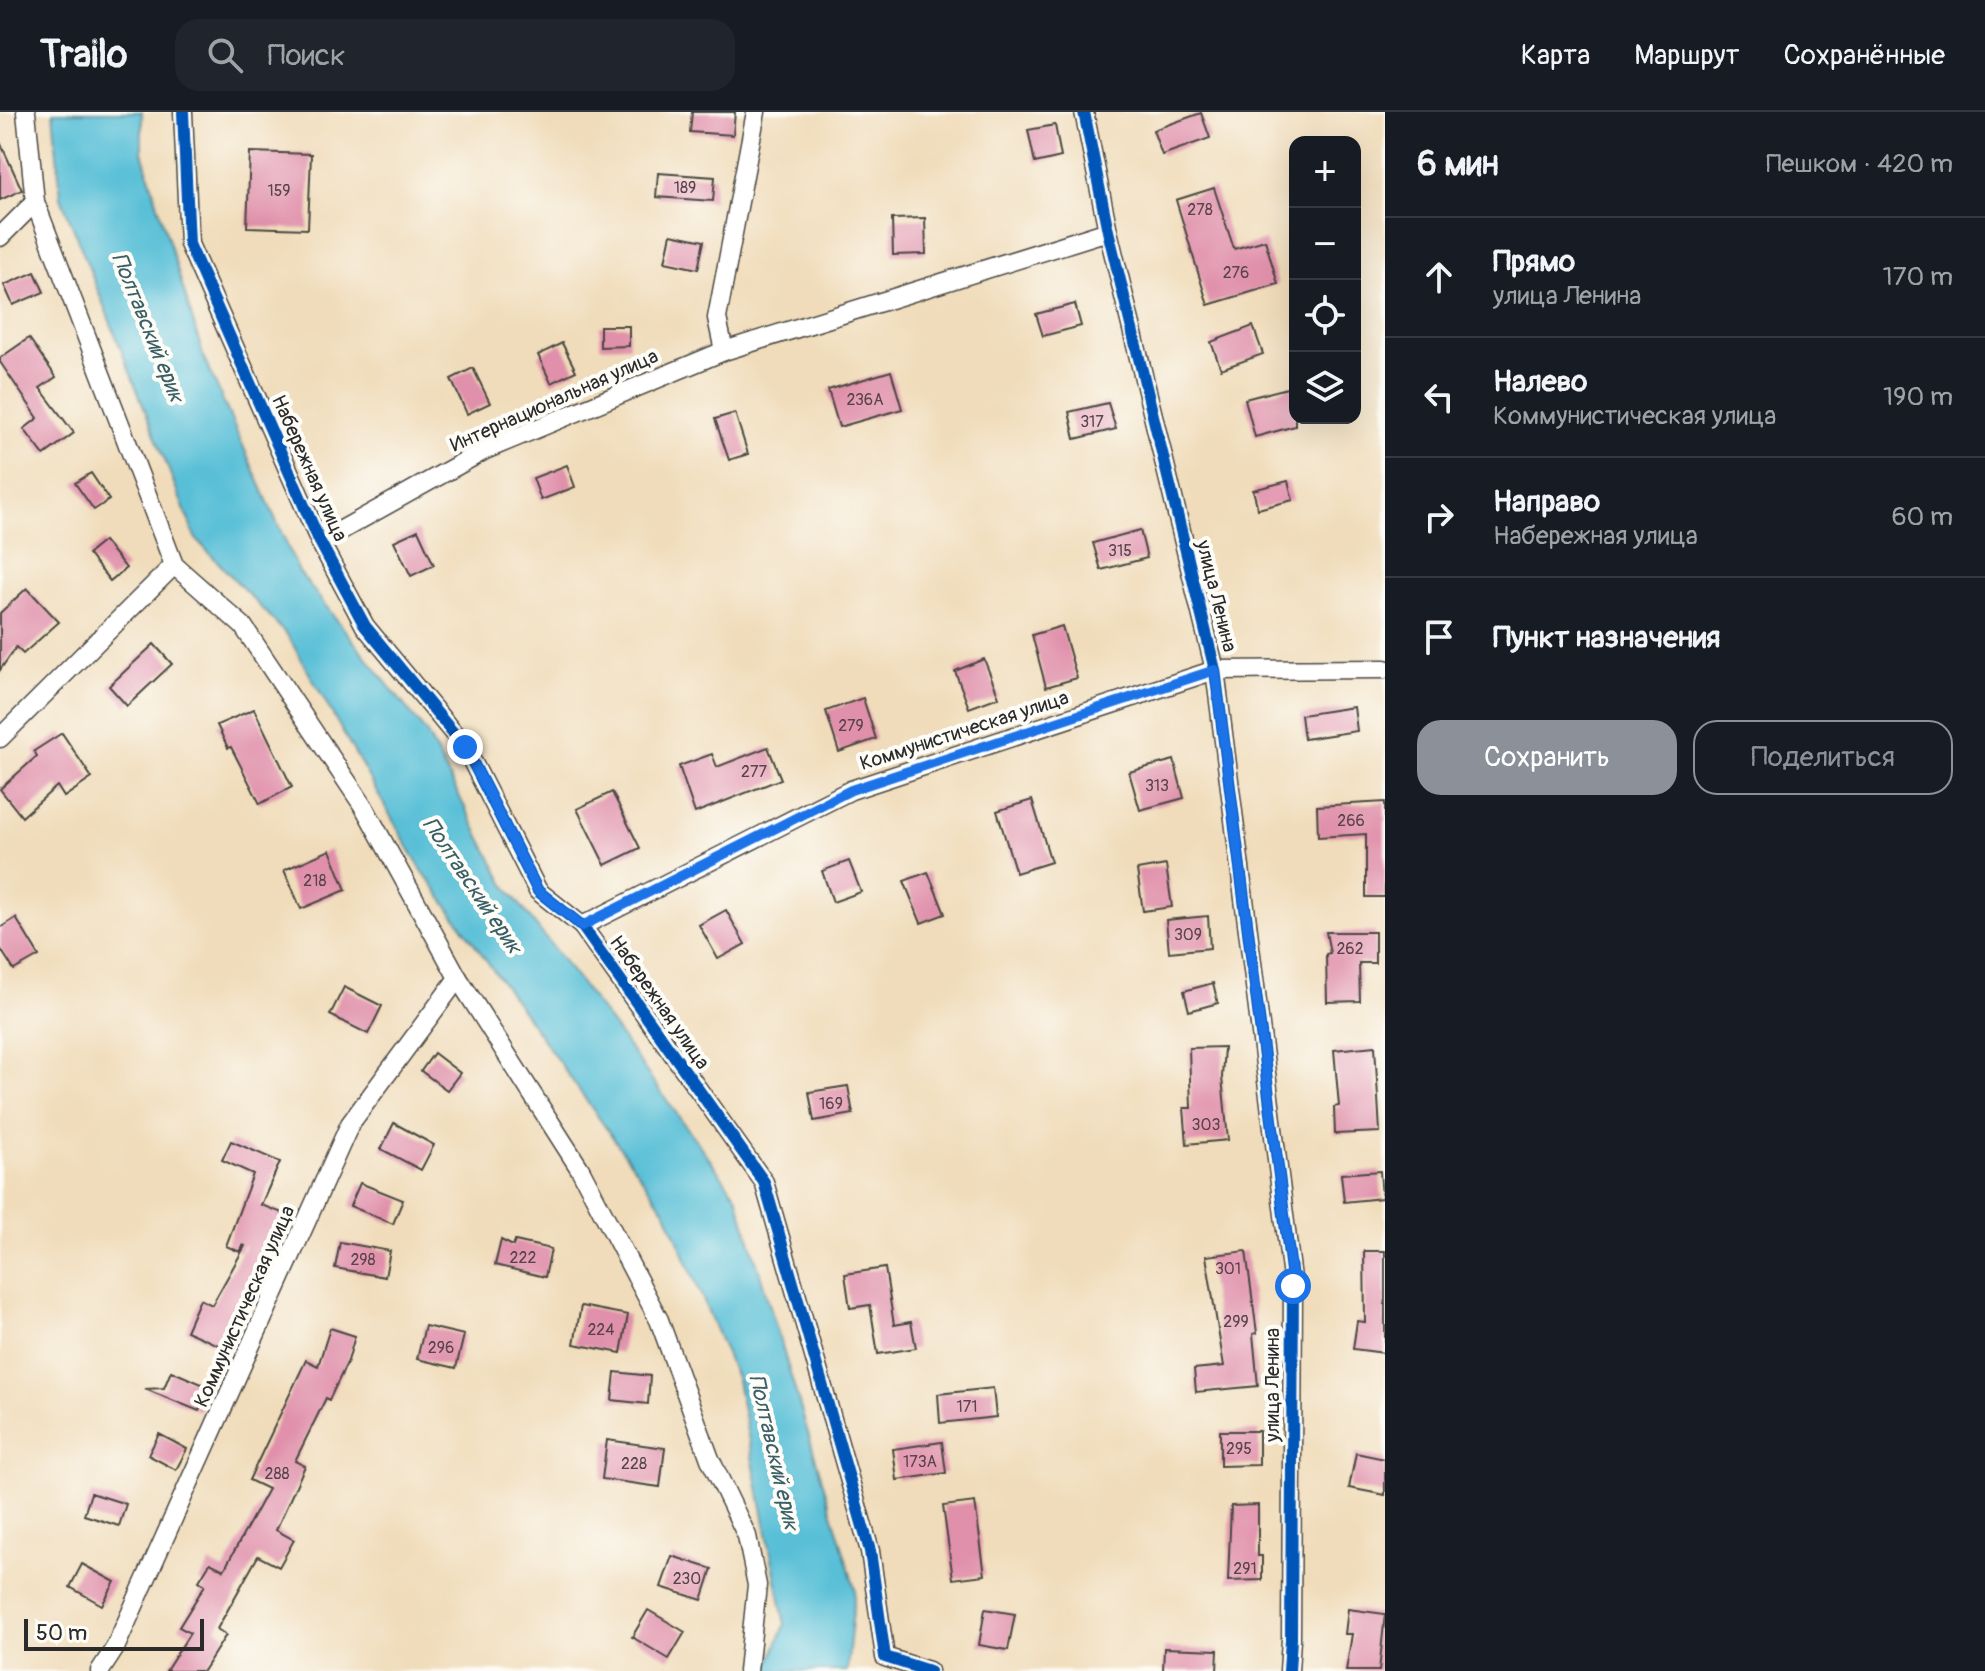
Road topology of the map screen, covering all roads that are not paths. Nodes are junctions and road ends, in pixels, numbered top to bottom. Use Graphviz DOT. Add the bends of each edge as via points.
graph roads {
  1 [pos="26,112"];
  2 [pos="183,112"];
  3 [pos="756,112"];
  4 [pos="1084,112"];
  5 [pos="35,202"];
  6 [pos="1108,231"];
  7 [pos="0,237"];
  8 [pos="724,351"];
  9 [pos="320,542"];
  10 [pos="174,565"];
  11 [pos="1385,669"];
  12 [pos="1215,670"];
  13 [pos="0,738"];
  14 [pos="582,926"];
  15 [pos="458,978"];
  16 [pos="100,1671"];
  17 [pos="748,1671"];
  18 [pos="929,1671"];
  19 [pos="1289,1671"];
  1 -- 5 [label="street"];
  2 -- 9 [label="street, Набережная улица" via="189,244"];
  3 -- 8 [label="street" via="717,318"];
  4 -- 6 [label="street, улица Ленина"];
  5 -- 7 [label="street"];
  5 -- 10 [label="street"];
  6 -- 8 [label="street, Интернациональная улица"];
  6 -- 12 [label="street, улица Ленина"];
  8 -- 9 [label="street, Интернациональная улица" via="485,450"];
  9 -- 14 [label="street, Набережная улица" via="365,626 465,747 538,891"];
  10 -- 13 [label="street"];
  10 -- 15 [label="street" via="243,626 364,807"];
  11 -- 12 [label="street, Коммунистическая улица"];
  12 -- 14 [label="street, Коммунистическая улица" via="851,790"];
  12 -- 19 [label="street, улица Ленина" via="1293,1286"];
  14 -- 18 [label="street, Набережная улица" via="764,1182 870,1551 885,1657"];
  15 -- 16 [label="street, Коммунистическая улица" via="350,1124 115,1648"];
  15 -- 17 [label="street" via="580,1169 659,1320 710,1459 747,1536 757,1585"];
}
